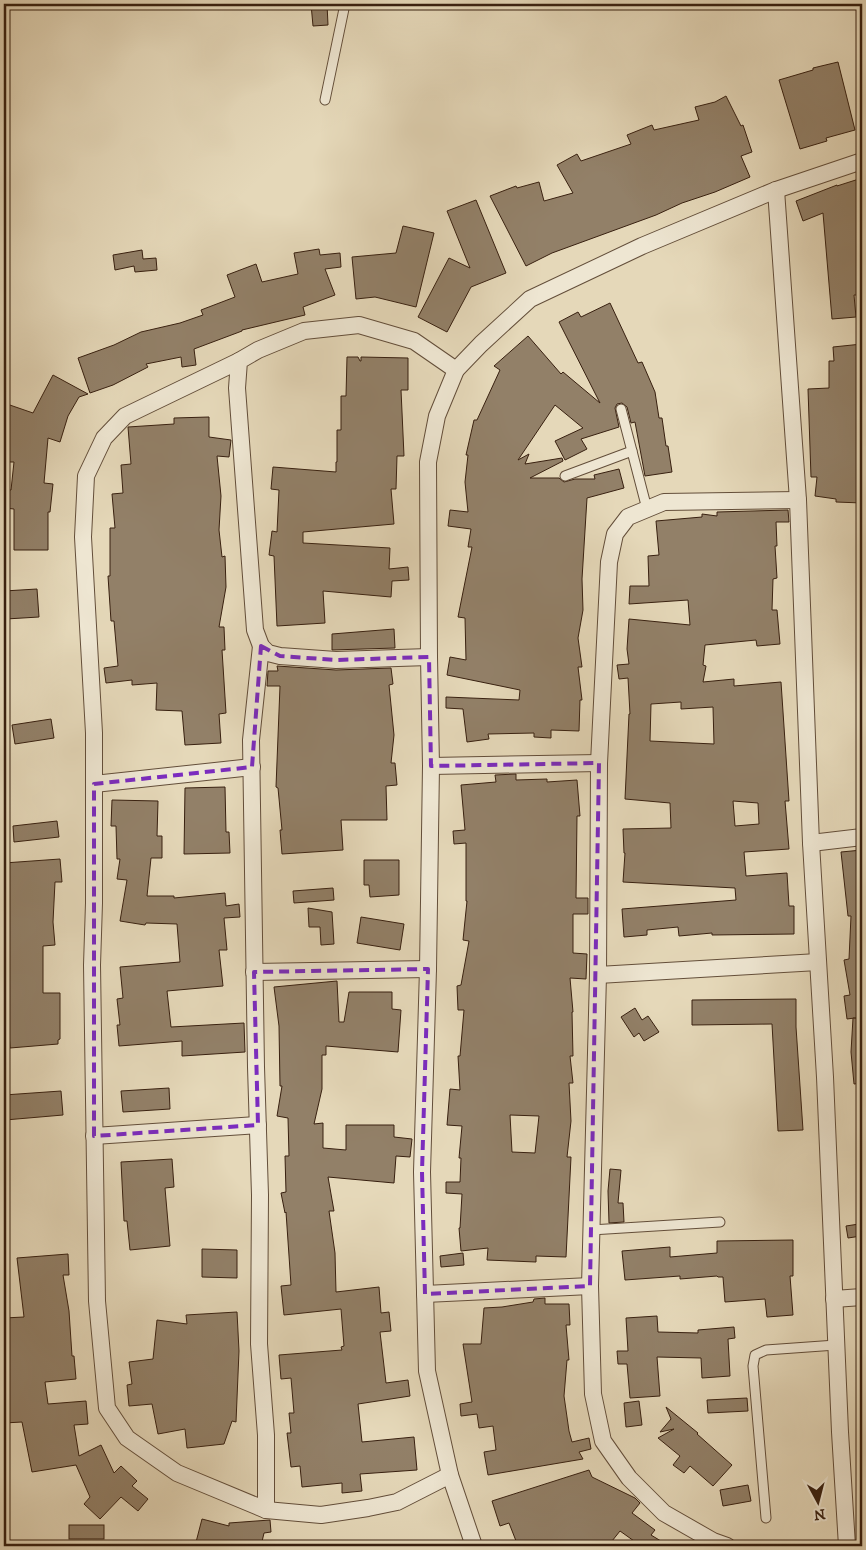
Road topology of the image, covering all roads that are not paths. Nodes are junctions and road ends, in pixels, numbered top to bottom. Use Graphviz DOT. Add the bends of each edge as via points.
graph roads {
  1 [pos="345,4"];
  2 [pos="325,100"];
  3 [pos="862,161"];
  4 [pos="776,190"];
  5 [pos="239,361"];
  6 [pos="456,370"];
  7 [pos="621,409"];
  8 [pos="632,451"];
  9 [pos="565,476"];
  10 [pos="798,500"];
  11 [pos="647,509"];
  12 [pos="260,646"];
  13 [pos="429,657"];
  14 [pos="599,763"];
  15 [pos="431,766"];
  16 [pos="252,767"];
  17 [pos="94,784"];
  18 [pos="862,837"];
  19 [pos="811,843"];
  20 [pos="818,962"];
  21 [pos="428,969"];
  22 [pos="254,972"];
  23 [pos="598,974"];
  24 [pos="258,1126"];
  25 [pos="94,1136"];
  26 [pos="720,1222"];
  27 [pos="591,1230"];
  28 [pos="590,1286"];
  29 [pos="425,1294"];
  30 [pos="862,1297"];
  31 [pos="834,1299"];
  32 [pos="836,1345"];
  33 [pos="450,1475"];
  34 [pos="266,1510"];
  35 [pos="766,1518"];
  36 [pos="474,1546"];
  37 [pos="727,1546"];
  38 [pos="847,1546"];
  1 -- 2 [label="lane"];
  3 -- 4 [label="street"];
  4 -- 6 [label="street" via="642,246 530,299"];
  4 -- 10 [label="street"];
  5 -- 6 [label="street" via="304,331 359,325 414,341"];
  5 -- 12 [label="street" via="237,388 255,630"];
  5 -- 17 [label="street" via="125,416 104,438 86,476 83,538"];
  6 -- 13 [label="street" via="437,416 428,462"];
  7 -- 8 [label="lane"];
  8 -- 9 [label="lane"];
  8 -- 11 [label="lane"];
  10 -- 11 [label="street" via="664,502"];
  10 -- 19 [label="street"];
  11 -- 14 [label="street" via="628,517 615,534 609,562"];
  12 -- 13 [label="street" via="268,653 280,656 336,660"];
  12 -- 16 [label="street" via="251,740"];
  13 -- 15 [label="street"];
  14 -- 15 [label="street"];
  14 -- 23 [label="street"];
  15 -- 21 [label="street"];
  16 -- 17 [label="street"];
  16 -- 22 [label="street"];
  17 -- 25 [label="street"];
  18 -- 19 [label="street"];
  19 -- 20 [label="street"];
  20 -- 23 [label="street"];
  20 -- 31 [label="street"];
  21 -- 22 [label="street"];
  21 -- 29 [label="street" via="422,1172"];
  22 -- 24 [label="street"];
  23 -- 27 [label="street"];
  24 -- 25 [label="street"];
  24 -- 34 [label="street" via="259,1344 266,1435"];
  25 -- 34 [label="street" via="97,1301 107,1408 127,1438 177,1473"];
  26 -- 27 [label="lane"];
  27 -- 28 [label="street"];
  28 -- 29 [label="street"];
  28 -- 37 [label="street" via="593,1394 603,1441 629,1478 664,1513"];
  29 -- 33 [label="street" via="427,1371"];
  30 -- 31 [label="street"];
  31 -- 32 [label="street"];
  32 -- 35 [label="lane" via="766,1350 755,1355 753,1366"];
  32 -- 38 [label="street"];
  33 -- 34 [label="street" via="397,1502 368,1508 321,1515"];
  33 -- 36 [label="street"];
}
